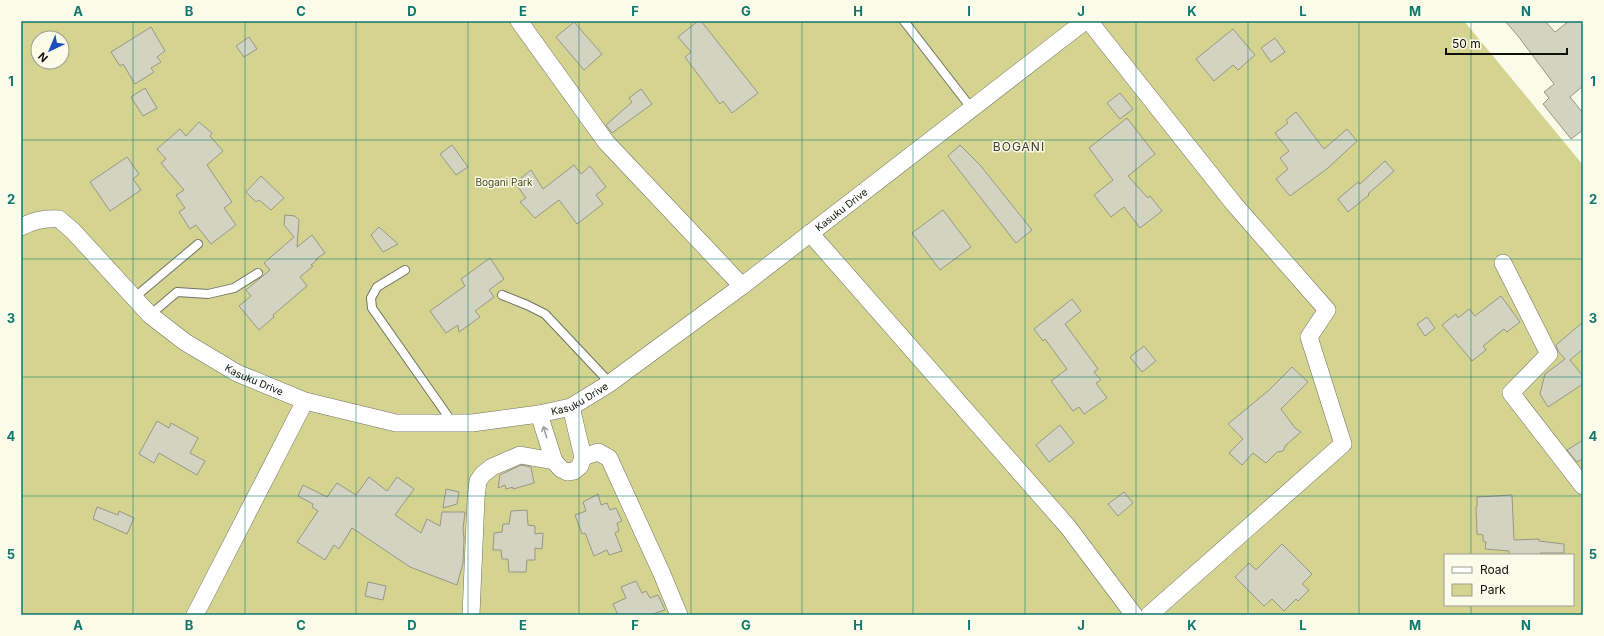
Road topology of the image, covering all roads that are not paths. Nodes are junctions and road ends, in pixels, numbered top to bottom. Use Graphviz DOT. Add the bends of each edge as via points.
graph roads {
  1 [pos="519,21"];
  2 [pos="904,21"];
  3 [pos="1085,21"];
  4 [pos="1089,21"];
  5 [pos="972,109"];
  6 [pos="21,227"];
  7 [pos="810,233"];
  8 [pos="198,244"];
  9 [pos="1503,263"];
  10 [pos="405,270"];
  11 [pos="258,273"];
  12 [pos="742,286"];
  13 [pos="502,295"];
  14 [pos="134,298"];
  15 [pos="150,315"];
  16 [pos="610,383"];
  17 [pos="305,401"];
  18 [pos="571,407"];
  19 [pos="539,414"];
  20 [pos="452,423"];
  21 [pos="583,457"];
  22 [pos="554,461"];
  23 [pos="1583,486"];
  24 [pos="194,615"];
  25 [pos="471,615"];
  26 [pos="679,615"];
  27 [pos="1134,615"];
  28 [pos="1149,615"];
  1 -- 12 [label="street" via="606,142"];
  2 -- 5 [label="lane"];
  3 -- 5 [label="street, Kasuku Drive"];
  4 -- 28 [label="street" via="1234,204 1327,310 1309,337 1343,444"];
  5 -- 7 [label="street, Kasuku Drive"];
  6 -- 14 [label="street, Kasuku Drive" via="33,221 59,219"];
  7 -- 12 [label="street, Kasuku Drive"];
  7 -- 27 [label="street" via="1068,527"];
  8 -- 14 [label="lane"];
  9 -- 23 [label="street" via="1549,354 1511,393"];
  10 -- 20 [label="lane" via="377,287 371,298 372,308"];
  11 -- 15 [label="lane" via="234,288 208,294 177,292"];
  12 -- 16 [label="street, Kasuku Drive"];
  13 -- 16 [label="lane" via="545,314"];
  14 -- 15 [label="street, Kasuku Drive"];
  15 -- 17 [label="street, Kasuku Drive" via="186,342 237,373"];
  16 -- 18 [label="street, Kasuku Drive"];
  17 -- 20 [label="street, Kasuku Drive" via="396,423"];
  17 -- 24 [label="street"];
  18 -- 19 [label="street, Kasuku Drive"];
  18 -- 21 [label="street"];
  19 -- 20 [label="street, Kasuku Drive" via="472,423"];
  22 -- 19 [label="street, one-way"];
  21 -- 22 [label="street" via="580,466 574,471 567,472"];
  21 -- 26 [label="street" via="598,452 609,458"];
  22 -- 25 [label="street" via="520,454 492,467 478,481"];
}
